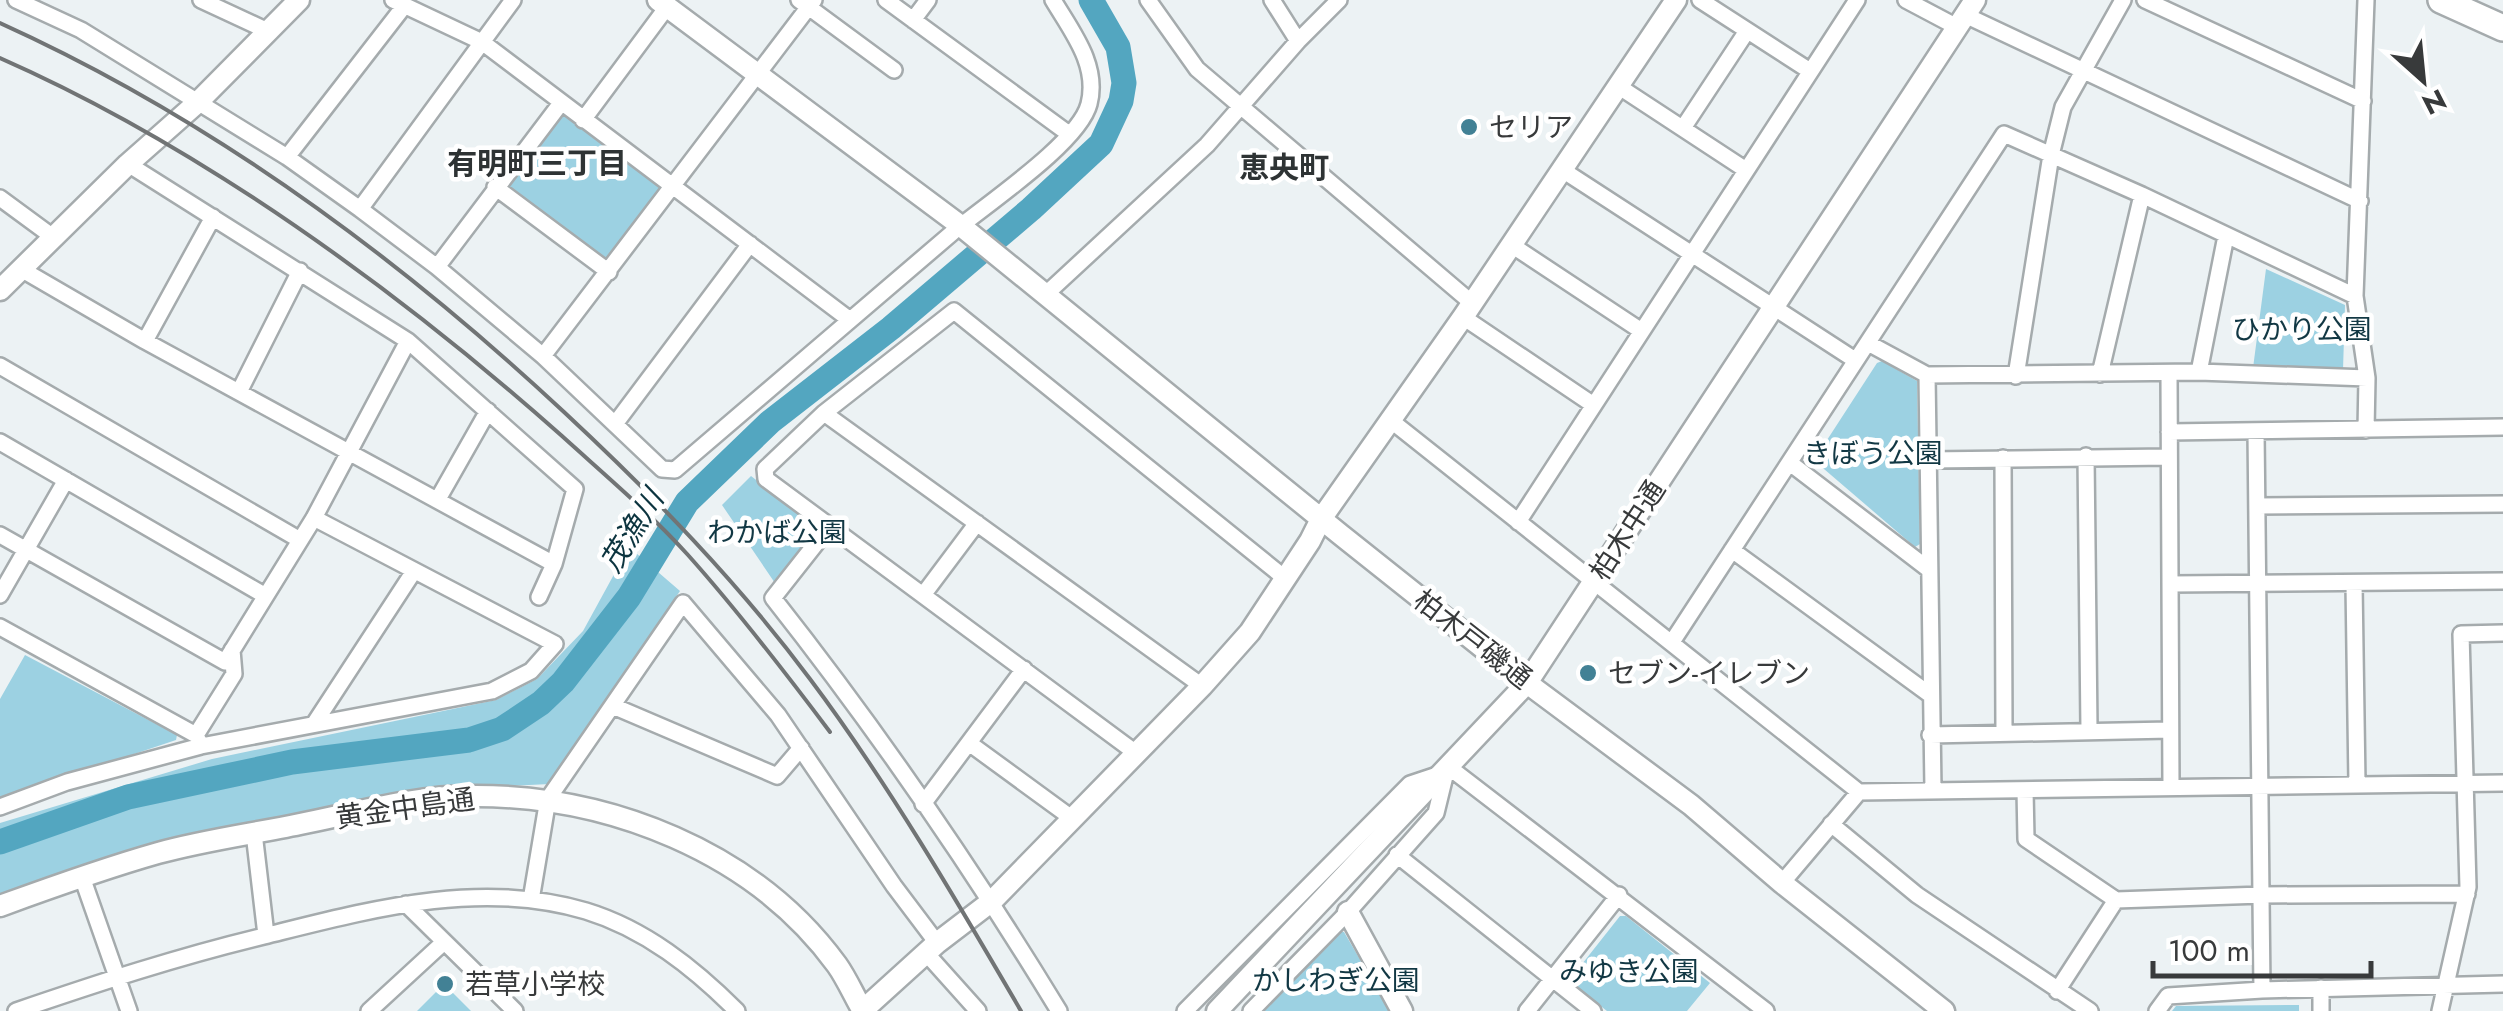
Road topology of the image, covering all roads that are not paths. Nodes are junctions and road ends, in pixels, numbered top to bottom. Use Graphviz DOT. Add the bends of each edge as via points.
graph roads {
  1 [pos="16,0"];
  2 [pos="202,0"];
  3 [pos="299,0"];
  4 [pos="514,0"];
  5 [pos="886,0"];
  6 [pos="928,0"];
  7 [pos="1053,0"];
  8 [pos="1148,0"];
  9 [pos="1272,0"];
  10 [pos="1339,0"];
  11 [pos="1676,0"];
  12 [pos="1700,0"];
  13 [pos="1857,0"];
  14 [pos="1906,0"];
  15 [pos="2123,0"];
  16 [pos="2145,0"];
  17 [pos="2366,0"];
  18 [pos="2440,0"];
  19 [pos="807,2"];
  20 [pos="399,3"];
  21 [pos="663,4"];
  22 [pos="1965,14"];
  23 [pos="913,20"];
  24 [pos="2503,28"];
  25 [pos="1747,30"];
  26 [pos="270,32"];
  27 [pos="1298,41"];
  28 [pos="482,42"];
  29 [pos="894,70"];
  30 [pos="1810,71"];
  31 [pos="2083,71"];
  32 [pos="760,75"];
  33 [pos="1618,86"];
  34 [pos="2363,101"];
  35 [pos="198,103"];
  36 [pos="561,104"];
  37 [pos="1238,106"];
  38 [pos="583,120"];
  39 [pos="1682,128"];
  40 [pos="1069,134"];
  41 [pos="2051,155"];
  42 [pos="287,157"];
  43 [pos="128,164"];
  44 [pos="1561,169"];
  45 [pos="1746,170"];
  46 [pos="495,187"];
  47 [pos="672,188"];
  48 [pos="2142,194"];
  49 [pos="0,198"];
  50 [pos="2360,201"];
  51 [pos="360,209"];
  52 [pos="213,217"];
  53 [pos="966,230"];
  54 [pos="2226,236"];
  55 [pos="53,237"];
  56 [pos="750,244"];
  57 [pos="1510,244"];
  58 [pos="1690,256"];
  59 [pos="436,267"];
  60 [pos="21,269"];
  61 [pos="300,271"];
  62 [pos="609,272"];
  63 [pos="0,290"];
  64 [pos="1044,295"];
  65 [pos="2355,296"];
  66 [pos="1774,306"];
  67 [pos="1467,310"];
  68 [pos="850,320"];
  69 [pos="1640,330"];
  70 [pos="145,341"];
  71 [pos="408,341"];
  72 [pos="1868,344"];
  73 [pos="543,356"];
  74 [pos="1855,360"];
  75 [pos="0,366"];
  76 [pos="2199,372"];
  77 [pos="2100,374"];
  78 [pos="1927,375"];
  79 [pos="2169,375"];
  80 [pos="2016,376"];
  81 [pos="2366,378"];
  82 [pos="239,392"];
  83 [pos="1592,404"];
  84 [pos="488,411"];
  85 [pos="824,413"];
  86 [pos="1389,419"];
  87 [pos="615,424"];
  88 [pos="2503,427"];
  89 [pos="2366,430"];
  90 [pos="2256,431"];
  91 [pos="2169,432"];
  92 [pos="0,442"];
  93 [pos="350,450"];
  94 [pos="2086,456"];
  95 [pos="2168,457"];
  96 [pos="2003,458"];
  97 [pos="1928,460"];
  98 [pos="1790,464"];
  99 [pos="66,480"];
  100 [pos="438,499"];
  101 [pos="2503,504"];
  102 [pos="2257,506"];
  103 [pos="314,518"];
  104 [pos="1321,519"];
  105 [pos="1518,522"];
  106 [pos="976,523"];
  107 [pos="830,526"];
  108 [pos="0,535"];
  109 [pos="300,540"];
  110 [pos="26,550"];
  111 [pos="1732,550"];
  112 [pos="554,564"];
  113 [pos="1927,568"];
  114 [pos="414,570"];
  115 [pos="1286,579"];
  116 [pos="2503,581"];
  117 [pos="1593,582"];
  118 [pos="2256,583"];
  119 [pos="2171,584"];
  120 [pos="2354,584"];
  121 [pos="0,594"];
  122 [pos="264,594"];
  123 [pos="923,595"];
  124 [pos="538,597"];
  125 [pos="0,627"];
  126 [pos="2503,634"];
  127 [pos="1672,642"];
  128 [pos="232,650"];
  129 [pos="1024,669"];
  130 [pos="1527,682"];
  131 [pos="1202,686"];
  132 [pos="1929,694"];
  133 [pos="614,706"];
  134 [pos="314,724"];
  135 [pos="2089,730"];
  136 [pos="2170,730"];
  137 [pos="2004,731"];
  138 [pos="1930,735"];
  139 [pos="198,741"];
  140 [pos="969,743"];
  141 [pos="801,748"];
  142 [pos="1136,753"];
  143 [pos="1448,770"];
  144 [pos="2503,782"];
  145 [pos="2463,783"];
  146 [pos="2356,784"];
  147 [pos="2260,785"];
  148 [pos="2171,787"];
  149 [pos="1932,790"];
  150 [pos="2025,790"];
  151 [pos="1858,792"];
  152 [pos="548,798"];
  153 [pos="923,804"];
  154 [pos="0,807"];
  155 [pos="1072,819"];
  156 [pos="1830,824"];
  157 [pos="254,833"];
  158 [pos="1397,855"];
  159 [pos="82,876"];
  160 [pos="1782,882"];
  161 [pos="2262,894"];
  162 [pos="2467,894"];
  163 [pos="1619,895"];
  164 [pos="531,900"];
  165 [pos="992,900"];
  166 [pos="2116,900"];
  167 [pos="406,904"];
  168 [pos="0,906"];
  169 [pos="1348,912"];
  170 [pos="266,935"];
  171 [pos="444,942"];
  172 [pos="932,948"];
  173 [pos="116,977"];
  174 [pos="1553,980"];
  175 [pos="2503,984"];
  176 [pos="2446,985"];
  177 [pos="2321,988"];
  178 [pos="2262,990"];
  179 [pos="2057,991"];
  180 [pos="1937,1009"];
  181 [pos="16,1011"];
  182 [pos="128,1011"];
  183 [pos="369,1011"];
  184 [pos="514,1011"];
  185 [pos="737,1011"];
  186 [pos="862,1011"];
  187 [pos="978,1011"];
  188 [pos="1059,1011"];
  189 [pos="1186,1011"];
  190 [pos="1216,1011"];
  191 [pos="1252,1011"];
  192 [pos="1402,1011"];
  193 [pos="1527,1011"];
  194 [pos="1592,1011"];
  195 [pos="1766,1011"];
  196 [pos="2090,1011"];
  197 [pos="2156,1011"];
  198 [pos="2321,1011"];
  199 [pos="2440,1011"];
  1 -- 35 [label="street" via="81,30"];
  2 -- 26 [label="street"];
  3 -- 26 [label="street"];
  4 -- 28 [label="street"];
  5 -- 23 [label="street"];
  6 -- 23 [label="street"];
  7 -- 40 [label="street" via="1093,78 1089,108"];
  8 -- 37 [label="street" via="1197,69"];
  9 -- 27 [label="street"];
  10 -- 27 [label="street"];
  11 -- 33 [label="street"];
  12 -- 25 [label="street"];
  13 -- 30 [label="street"];
  14 -- 22 [label="street"];
  15 -- 31 [label="street"];
  16 -- 34 [label="street"];
  17 -- 34 [label="street"];
  18 -- 24 [label="main road"];
  19 -- 29 [label="street"];
  19 -- 32 [label="street"];
  20 -- 28 [label="street"];
  20 -- 42 [label="street"];
  21 -- 32 [label="street, 柏木戸磯通"];
  21 -- 38 [label="street"];
  22 -- 31 [label="street"];
  22 -- 66 [label="street, 柏木中通"];
  23 -- 40 [label="street"];
  25 -- 30 [label="street"];
  25 -- 39 [label="street"];
  26 -- 35 [label="street"];
  27 -- 37 [label="street"];
  28 -- 36 [label="street"];
  28 -- 51 [label="street"];
  30 -- 45 [label="street"];
  31 -- 41 [label="street" via="2063,107"];
  31 -- 50 [label="street"];
  32 -- 47 [label="street"];
  32 -- 53 [label="street, 柏木戸磯通"];
  33 -- 39 [label="street"];
  33 -- 44 [label="street"];
  34 -- 50 [label="street"];
  35 -- 42 [label="street"];
  35 -- 43 [label="street"];
  36 -- 38 [label="street"];
  36 -- 46 [label="street"];
  37 -- 64 [label="street"];
  37 -- 67 [label="street"];
  38 -- 47 [label="street"];
  39 -- 45 [label="street"];
  40 -- 53 [label="street"];
  41 -- 48 [label="street"];
  41 -- 72 [label="street" via="2004,134"];
  41 -- 80 [label="street"];
  42 -- 51 [label="street"];
  43 -- 52 [label="street"];
  43 -- 55 [label="street"];
  44 -- 57 [label="street"];
  44 -- 58 [label="street"];
  45 -- 58 [label="street"];
  46 -- 59 [label="street"];
  46 -- 62 [label="street"];
  47 -- 56 [label="street"];
  47 -- 62 [label="street"];
  48 -- 54 [label="street"];
  48 -- 77 [label="street"];
  49 -- 55 [label="street"];
  50 -- 65 [label="street"];
  51 -- 59 [label="street"];
  52 -- 61 [label="street"];
  52 -- 70 [label="street"];
  53 -- 64 [label="street, 柏木戸磯通"];
  53 -- 68 [label="street"];
  54 -- 65 [label="street"];
  54 -- 76 [label="street"];
  55 -- 60 [label="street"];
  56 -- 68 [label="street"];
  56 -- 87 [label="street"];
  57 -- 67 [label="street"];
  57 -- 69 [label="street"];
  58 -- 66 [label="street"];
  58 -- 69 [label="street"];
  59 -- 73 [label="street"];
  60 -- 63 [label="street"];
  60 -- 70 [label="street"];
  61 -- 71 [label="street"];
  61 -- 82 [label="street"];
  62 -- 73 [label="street"];
  64 -- 104 [label="street, 柏木戸磯通"];
  65 -- 81 [label="street"];
  66 -- 74 [label="street"];
  66 -- 117 [label="street, 柏木中通"];
  67 -- 83 [label="street"];
  67 -- 86 [label="street"];
  68 -- 87 [label="street" via="674,470 662,469"];
  69 -- 83 [label="street"];
  70 -- 82 [label="street"];
  71 -- 84 [label="street"];
  71 -- 93 [label="street"];
  72 -- 74 [label="street"];
  72 -- 78 [label="street"];
  73 -- 87 [label="street"];
  74 -- 98 [label="street"];
  75 -- 109 [label="street"];
  76 -- 79 [label="street"];
  76 -- 81 [label="street"];
  77 -- 79 [label="street"];
  77 -- 80 [label="street"];
  78 -- 80 [label="street"];
  78 -- 97 [label="street"];
  79 -- 91 [label="street"];
  81 -- 89 [label="street"];
  82 -- 93 [label="street"];
  83 -- 105 [label="street"];
  84 -- 100 [label="street"];
  84 -- 112 [label="street" via="575,489"];
  85 -- 106 [label="street"];
  85 -- 107 [label="street" via="764,469 766,479"];
  85 -- 115 [label="street" via="954,311"];
  86 -- 104 [label="street"];
  86 -- 105 [label="street"];
  88 -- 89 [label="street"];
  89 -- 90 [label="street"];
  90 -- 91 [label="street"];
  90 -- 102 [label="street"];
  91 -- 95 [label="street"];
  92 -- 99 [label="street"];
  93 -- 100 [label="street"];
  93 -- 103 [label="street"];
  94 -- 95 [label="street"];
  94 -- 96 [label="street"];
  94 -- 135 [label="street"];
  95 -- 119 [label="street"];
  96 -- 97 [label="street"];
  96 -- 137 [label="street"];
  97 -- 113 [label="street"];
  98 -- 111 [label="street"];
  98 -- 113 [label="street"];
  99 -- 110 [label="street"];
  99 -- 122 [label="street"];
  100 -- 112 [label="street"];
  101 -- 102 [label="street"];
  102 -- 118 [label="street"];
  103 -- 109 [label="street"];
  103 -- 114 [label="street"];
  104 -- 115 [label="street"];
  104 -- 130 [label="street, 柏木戸磯通"];
  105 -- 117 [label="street"];
  106 -- 123 [label="street"];
  106 -- 131 [label="street"];
  107 -- 123 [label="street"];
  107 -- 153 [label="street" via="773,598"];
  108 -- 110 [label="street"];
  109 -- 122 [label="street"];
  110 -- 121 [label="street"];
  110 -- 128 [label="street" via="225,662"];
  111 -- 127 [label="street"];
  111 -- 132 [label="street"];
  112 -- 124 [label="street"];
  113 -- 132 [label="street"];
  114 -- 134 [label="street"];
  114 -- 134 [label="street" via="555,644 532,670 492,691"];
  115 -- 131 [label="street"];
  116 -- 120 [label="street"];
  117 -- 127 [label="street"];
  117 -- 130 [label="street, 柏木中通"];
  118 -- 119 [label="street"];
  118 -- 120 [label="street"];
  118 -- 147 [label="street"];
  119 -- 136 [label="street"];
  120 -- 146 [label="street"];
  122 -- 128 [label="street"];
  123 -- 129 [label="street"];
  125 -- 139 [label="street"];
  126 -- 145 [label="street" via="2461,634"];
  127 -- 151 [label="street"];
  128 -- 139 [label="street" via="234,674"];
  129 -- 140 [label="street"];
  129 -- 142 [label="street"];
  130 -- 143 [label="street, 柏木中通"];
  130 -- 160 [label="street, 柏木戸磯通"];
  131 -- 142 [label="street"];
  132 -- 138 [label="street"];
  133 -- 141 [label="street" via="777,776"];
  133 -- 141 [label="street" via="684,604"];
  133 -- 152 [label="street"];
  134 -- 139 [label="street"];
  135 -- 136 [label="street"];
  135 -- 137 [label="street"];
  136 -- 148 [label="street"];
  137 -- 138 [label="street"];
  138 -- 149 [label="street"];
  139 -- 154 [label="street"];
  140 -- 153 [label="street"];
  140 -- 155 [label="street"];
  141 -- 172 [label="street"];
  142 -- 155 [label="street"];
  143 -- 158 [label="street" via="1436,813"];
  143 -- 163 [label="street"];
  143 -- 189 [label="street" via="1410,784"];
  143 -- 190 [label="street, 柏木中通"];
  144 -- 145 [label="street"];
  145 -- 146 [label="street"];
  145 -- 162 [label="street"];
  146 -- 147 [label="street"];
  147 -- 148 [label="street"];
  147 -- 161 [label="street"];
  148 -- 150 [label="street"];
  149 -- 150 [label="street"];
  149 -- 151 [label="street"];
  150 -- 166 [label="street" via="2026,840"];
  151 -- 156 [label="street"];
  152 -- 157 [label="street, 黄金中島通" via="468,796"];
  152 -- 164 [label="street"];
  152 -- 186 [label="street, 黄金中島通" via="649,826 746,878 837,965"];
  153 -- 165 [label="street"];
  155 -- 165 [label="street"];
  156 -- 160 [label="street"];
  156 -- 179 [label="street" via="1916,895"];
  157 -- 159 [label="street, 黄金中島通"];
  157 -- 170 [label="street"];
  158 -- 169 [label="street"];
  158 -- 174 [label="street"];
  159 -- 168 [label="street, 黄金中島通"];
  159 -- 173 [label="street"];
  160 -- 180 [label="street, 柏木戸磯通"];
  161 -- 162 [label="street"];
  161 -- 166 [label="street"];
  161 -- 178 [label="street"];
  162 -- 176 [label="street"];
  163 -- 174 [label="street"];
  163 -- 195 [label="street"];
  164 -- 167 [label="street" via="468,896"];
  164 -- 185 [label="street" via="632,931 672,954"];
  165 -- 172 [label="street"];
  165 -- 188 [label="street"];
  166 -- 179 [label="street"];
  167 -- 170 [label="street"];
  167 -- 171 [label="street"];
  169 -- 191 [label="street"];
  169 -- 192 [label="street"];
  170 -- 173 [label="street"];
  171 -- 183 [label="street"];
  171 -- 184 [label="street"];
  172 -- 186 [label="street"];
  172 -- 187 [label="street"];
  173 -- 181 [label="street"];
  173 -- 182 [label="street"];
  174 -- 193 [label="street"];
  174 -- 194 [label="street"];
  175 -- 176 [label="street"];
  176 -- 177 [label="street"];
  176 -- 199 [label="street"];
  177 -- 178 [label="street"];
  177 -- 198 [label="street"];
  178 -- 197 [label="street" via="2168,996"];
  179 -- 196 [label="street"];
}
